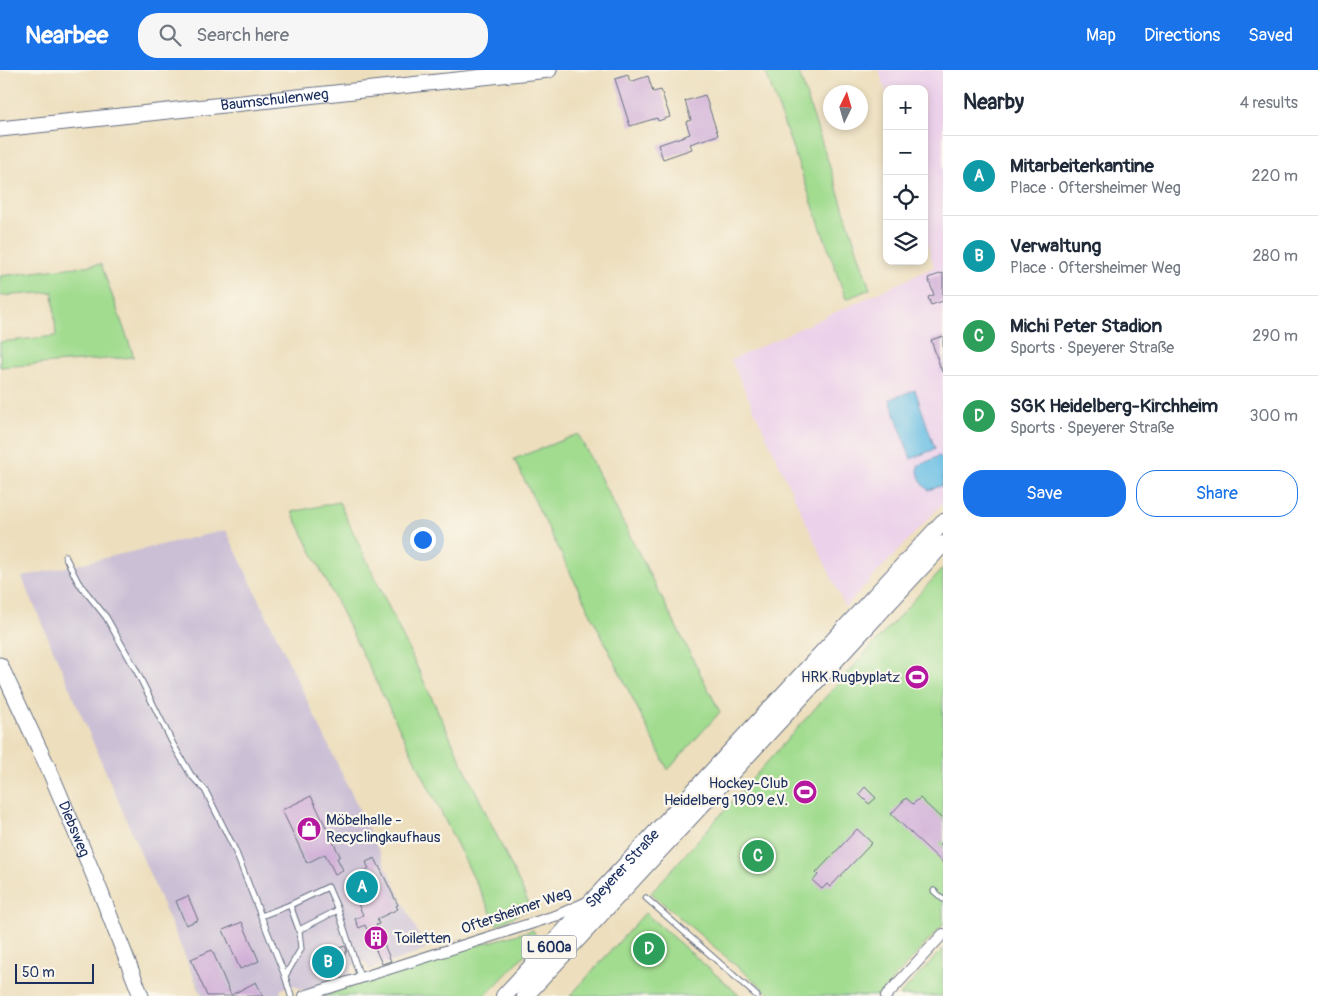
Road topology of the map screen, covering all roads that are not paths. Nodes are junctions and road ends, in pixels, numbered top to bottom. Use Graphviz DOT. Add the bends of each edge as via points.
graph roads {
  1 [pos="549,70"];
  2 [pos="508,72"];
  3 [pos="0,128"];
  4 [pos="943,522"];
  5 [pos="943,544"];
  6 [pos="65,556"];
  7 [pos="0,665"];
  8 [pos="934,891"];
  9 [pos="646,898"];
  10 [pos="594,899"];
  11 [pos="943,899"];
  12 [pos="290,905"];
  13 [pos="338,910"];
  14 [pos="261,916"];
  15 [pos="298,930"];
  16 [pos="943,934"];
  17 [pos="285,976"];
  18 [pos="360,977"];
  19 [pos="141,996"];
  20 [pos="291,996"];
  21 [pos="304,996"];
  22 [pos="504,996"];
  23 [pos="525,996"];
  24 [pos="756,996"];
  25 [pos="886,996"];
  1 -- 2 [label="street, Baumschulenweg"];
  2 -- 3 [label="street, Baumschulenweg"];
  4 -- 10 [label="main road, Speyerer Straße / L 600a"];
  5 -- 23 [label="main road, Speyerer Straße / L 600a"];
  6 -- 14 [label="lane" via="78,582 106,617 191,775 205,790 235,850"];
  7 -- 19 [label="street, Diebsweg" via="51,774"];
  8 -- 11 [label="lane"];
  9 -- 24 [label="lane"];
  10 -- 18 [label="street, Oftersheimer Weg" via="558,915"];
  10 -- 22 [label="main road, Speyerer Straße / L 600a"];
  12 -- 13 [label="lane" via="328,887"];
  12 -- 14 [label="lane"];
  12 -- 15 [label="lane"];
  13 -- 15 [label="lane"];
  13 -- 18 [label="lane"];
  14 -- 17 [label="lane"];
  15 -- 17 [label="lane" via="301,949"];
  16 -- 25 [label="street"];
  17 -- 20 [label="lane"];
  18 -- 21 [label="street, Oftersheimer Weg"];
}
